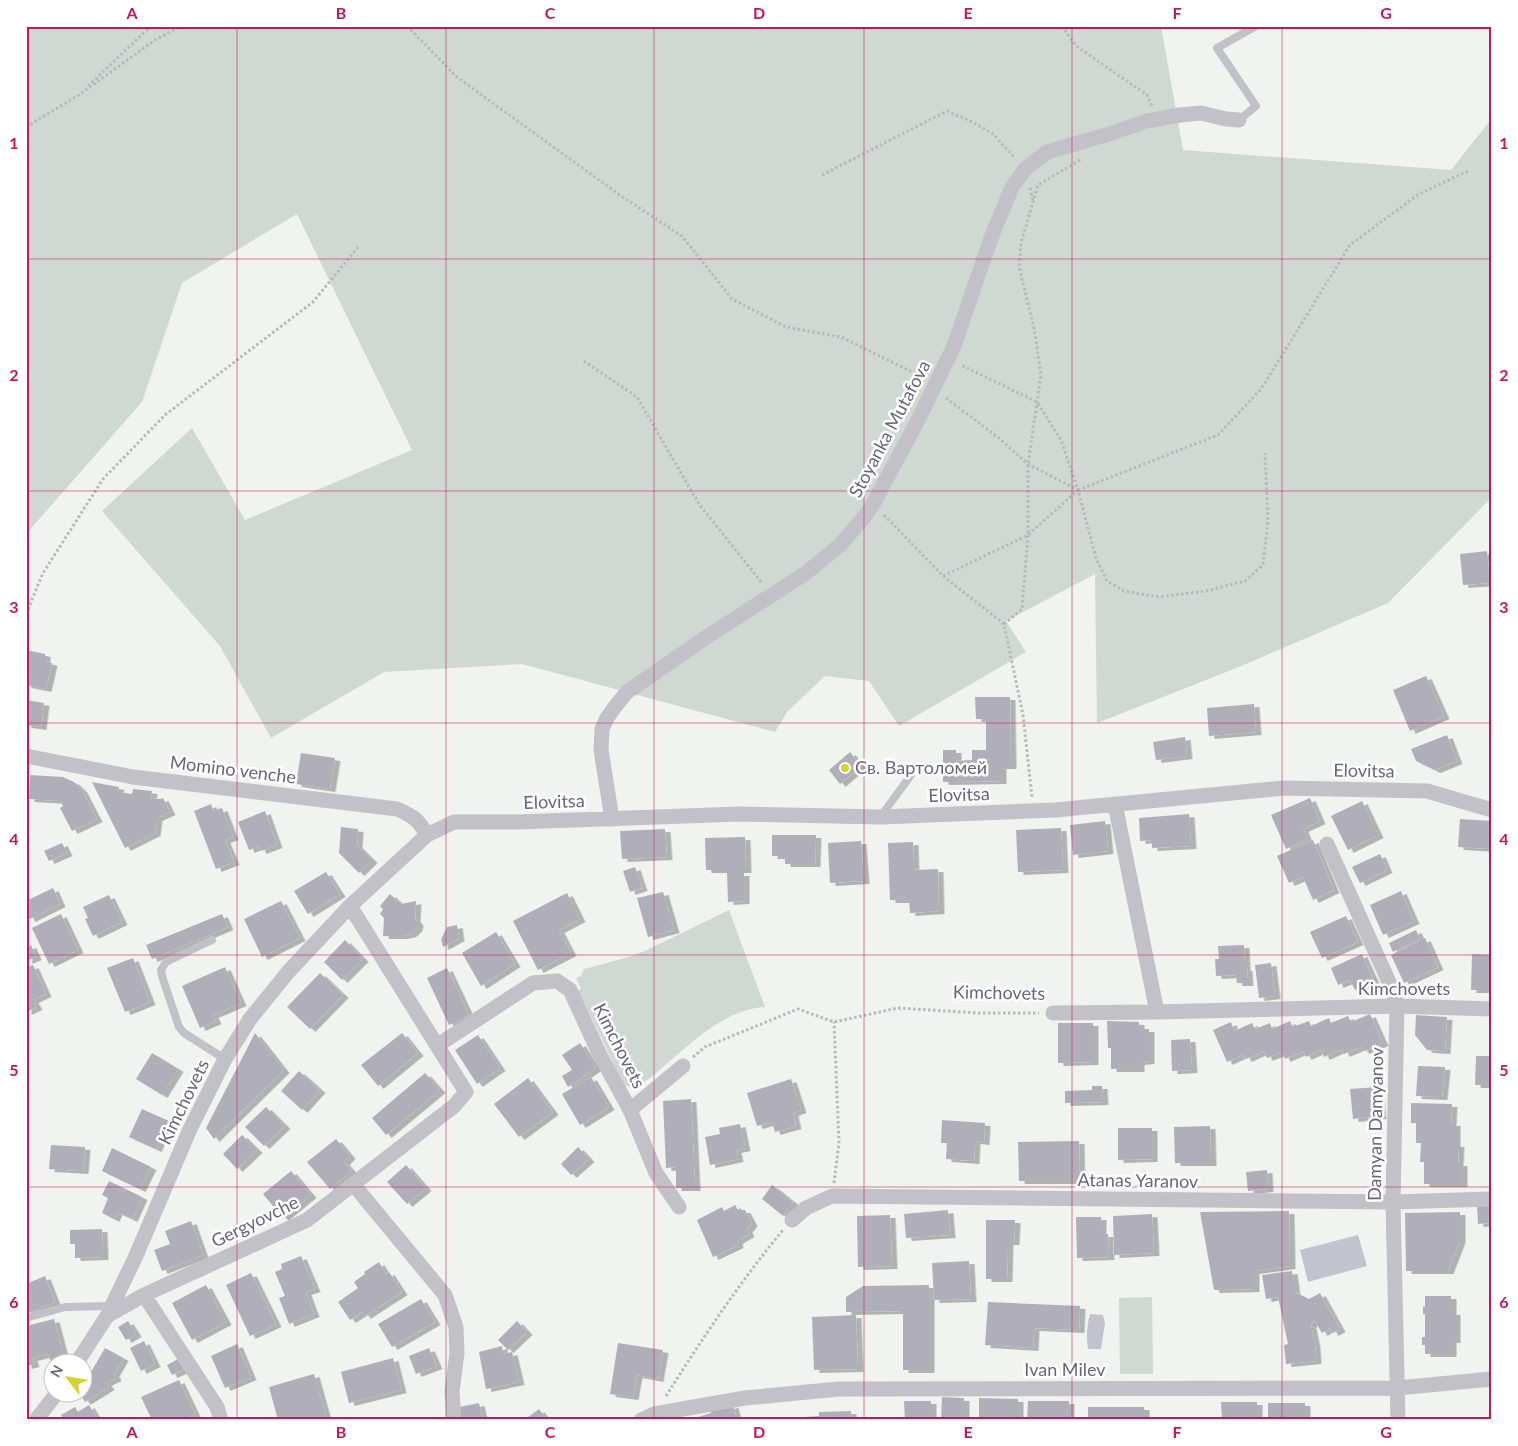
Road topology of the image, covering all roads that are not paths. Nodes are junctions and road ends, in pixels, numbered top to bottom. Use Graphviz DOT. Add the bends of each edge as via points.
graph roads {
  1 [pos="1256,26"];
  2 [pos="1240,120"];
  3 [pos="26,756"];
  4 [pos="911,775"];
  5 [pos="1115,804"];
  6 [pos="1492,810"];
  7 [pos="880,817"];
  8 [pos="612,819"];
  9 [pos="427,834"];
  10 [pos="1327,844"];
  11 [pos="350,906"];
  12 [pos="212,940"];
  13 [pos="1397,1006"];
  14 [pos="1492,1009"];
  15 [pos="1157,1012"];
  16 [pos="1053,1013"];
  17 [pos="438,1045"];
  18 [pos="225,1060"];
  19 [pos="683,1066"];
  20 [pos="630,1110"];
  21 [pos="353,1184"];
  22 [pos="1492,1200"];
  23 [pos="1393,1202"];
  24 [pos="679,1207"];
  25 [pos="792,1220"];
  26 [pos="144,1295"];
  27 [pos="110,1311"];
  28 [pos="26,1318"];
  29 [pos="82,1354"];
  30 [pos="1492,1379"];
  31 [pos="1397,1388"];
  32 [pos="48,1404"];
  33 [pos="648,1417"];
  34 [pos="36,1420"];
  35 [pos="221,1420"];
  36 [pos="454,1420"];
  37 [pos="1398,1420"];
  1 -- 2 [label="lane" via="1217,48 1256,106"];
  2 -- 8 [label="street, Stoyanka Mutafova" via="1201,114 1147,121 1047,152 1025,169 1012,187 991,238 954,346 866,516 840,545 806,573 627,692 607,718 602,730 602,750"];
  3 -- 9 [label="street, Momino venche" via="133,777 397,809 412,815"];
  4 -- 7 [label="lane"];
  5 -- 6 [label="street, Elovitsa" via="1294,788 1427,791"];
  5 -- 7 [label="street, Elovitsa" via="1055,810"];
  5 -- 15 [label="street"];
  7 -- 8 [label="street, Elovitsa" via="740,814"];
  8 -- 9 [label="street, Elovitsa" via="454,822"];
  9 -- 11 [label="street, Elovitsa"];
  10 -- 13 [label="street, Damyan Damyanov" via="1393,990"];
  11 -- 17 [label="street"];
  11 -- 18 [label="street, Kimchovets" via="250,1019"];
  12 -- 18 [label="lane" via="166,962 161,970 179,1027"];
  13 -- 14 [label="street, Kimchovets"];
  13 -- 15 [label="street, Kimchovets"];
  13 -- 23 [label="street, Damyan Damyanov"];
  15 -- 16 [label="street, Kimchovets"];
  17 -- 20 [label="street, Kimchovets" via="533,983 557,981 570,990"];
  17 -- 21 [label="street, Gergyovche" via="466,1092 454,1106"];
  18 -- 27 [label="street, Kimchovets" via="190,1129"];
  19 -- 20 [label="street, Kimchovets"];
  20 -- 24 [label="street" via="656,1173"];
  21 -- 26 [label="street, Gergyovche" via="307,1220"];
  21 -- 36 [label="street" via="445,1294 456,1328 452,1392"];
  22 -- 23 [label="street, Atanas Yaranov"];
  23 -- 25 [label="street, Atanas Yaranov" via="832,1196 806,1208"];
  23 -- 31 [label="street, Damyan Damyanov"];
  26 -- 27 [label="street, Gergyovche"];
  26 -- 35 [label="street" via="217,1407"];
  27 -- 28 [label="lane" via="65,1307"];
  27 -- 29 [label="street, Kimchovets"];
  30 -- 31 [label="street, Ivan Milev"];
  31 -- 33 [label="street, Ivan Milev" via="839,1389 744,1398"];
  31 -- 37 [label="street, Damyan Damyanov"];
  32 -- 34 [label="street"];
}
